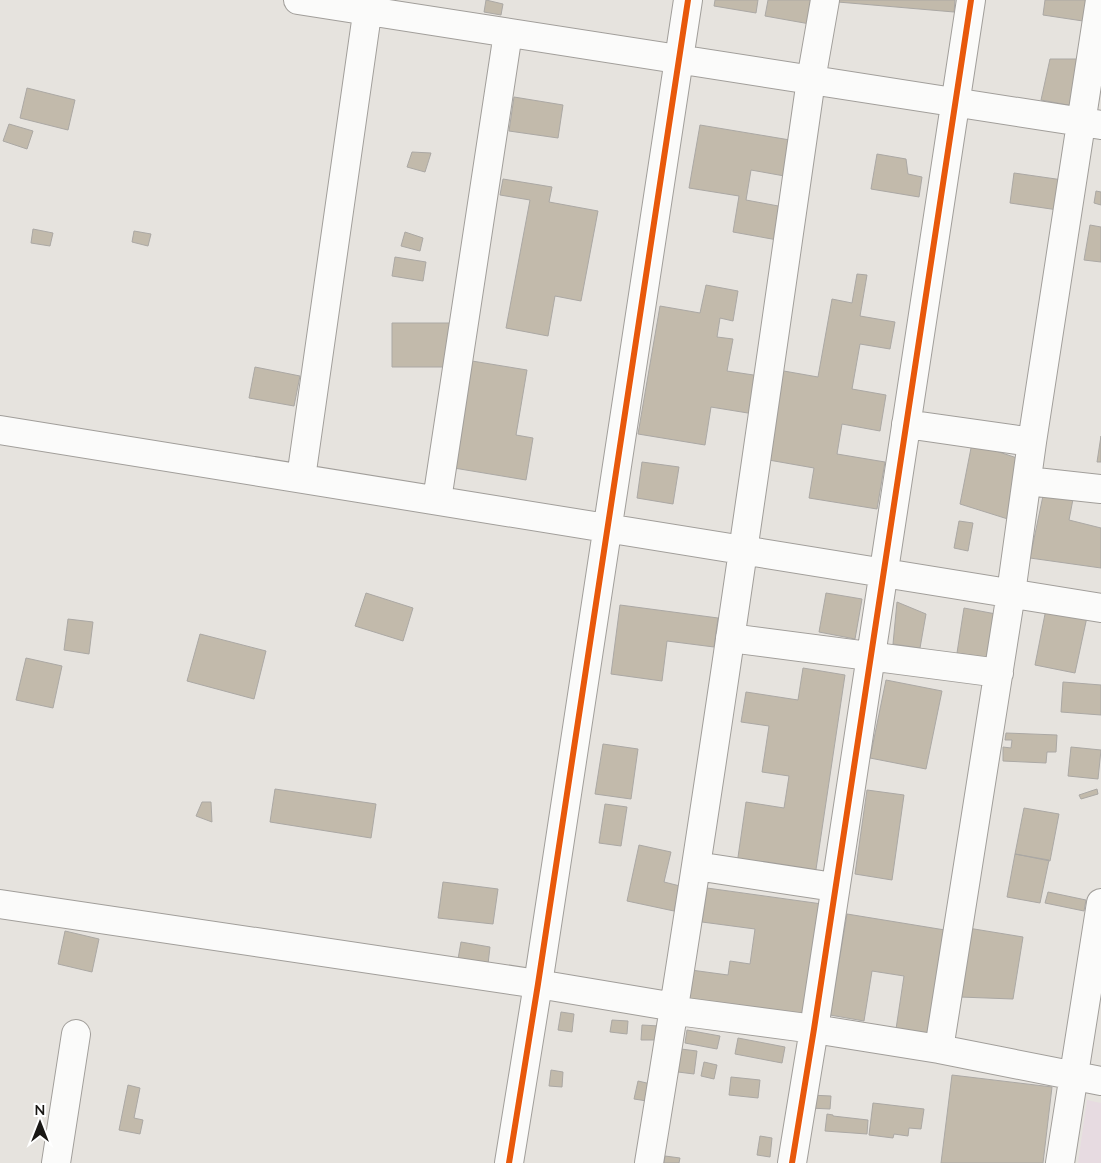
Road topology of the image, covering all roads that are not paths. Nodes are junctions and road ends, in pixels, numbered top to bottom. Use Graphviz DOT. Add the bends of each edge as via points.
graph roads {
  1 [pos="298,0"];
  2 [pos="688,0"];
  3 [pos="825,0"];
  4 [pos="971,0"];
  5 [pos="1100,0"];
  6 [pos="368,5"];
  7 [pos="508,33"];
  8 [pos="679,59"];
  9 [pos="811,80"];
  10 [pos="955,102"];
  11 [pos="1091,124"];
  12 [pos="906,424"];
  13 [pos="0,430"];
  14 [pos="1032,442"];
  15 [pos="301,478"];
  16 [pos="1027,481"];
  17 [pos="1101,490"];
  18 [pos="437,500"];
  19 [pos="608,528"];
  20 [pos="743,550"];
  21 [pos="883,572"];
  22 [pos="1011,593"];
  23 [pos="1101,608"];
  24 [pos="730,638"];
  25 [pos="870,657"];
  26 [pos="998,673"];
  27 [pos="696,866"];
  28 [pos="834,887"];
  29 [pos="1101,902"];
  30 [pos="0,904"];
  31 [pos="538,984"];
  32 [pos="675,1007"];
  33 [pos="814,1029"];
  34 [pos="76,1034"];
  35 [pos="939,1049"];
  36 [pos="1074,1076"];
  37 [pos="1101,1081"];
  38 [pos="56,1163"];
  39 [pos="509,1163"];
  40 [pos="649,1163"];
  41 [pos="792,1163"];
  42 [pos="1060,1163"];
  1 -- 6 [label="street"];
  2 -- 8 [label="street"];
  3 -- 9 [label="street"];
  4 -- 10 [label="street"];
  5 -- 11 [label="street"];
  6 -- 7 [label="street"];
  6 -- 15 [label="street"];
  7 -- 8 [label="street"];
  7 -- 18 [label="street"];
  8 -- 9 [label="street"];
  8 -- 19 [label="street"];
  9 -- 10 [label="street"];
  9 -- 20 [label="street"];
  10 -- 11 [label="street"];
  10 -- 12 [label="street"];
  11 -- 14 [label="street"];
  12 -- 14 [label="street"];
  12 -- 21 [label="street"];
  13 -- 15 [label="street"];
  14 -- 16 [label="street"];
  15 -- 18 [label="street"];
  16 -- 17 [label="street"];
  16 -- 22 [label="street"];
  18 -- 19 [label="street"];
  19 -- 20 [label="street"];
  19 -- 31 [label="street"];
  20 -- 21 [label="street"];
  20 -- 24 [label="street"];
  21 -- 22 [label="street"];
  21 -- 25 [label="street"];
  22 -- 23 [label="street"];
  22 -- 26 [label="street"];
  24 -- 25 [label="street"];
  24 -- 27 [label="street"];
  25 -- 26 [label="street"];
  25 -- 28 [label="street"];
  26 -- 35 [label="street"];
  27 -- 28 [label="street"];
  27 -- 32 [label="street"];
  28 -- 33 [label="street"];
  29 -- 36 [label="street"];
  30 -- 31 [label="street"];
  31 -- 32 [label="street"];
  31 -- 39 [label="street"];
  32 -- 33 [label="street" via="685,1012"];
  32 -- 40 [label="street"];
  33 -- 35 [label="street"];
  33 -- 41 [label="street"];
  34 -- 38 [label="street"];
  35 -- 36 [label="street"];
  36 -- 37 [label="street"];
  36 -- 42 [label="street"];
}
